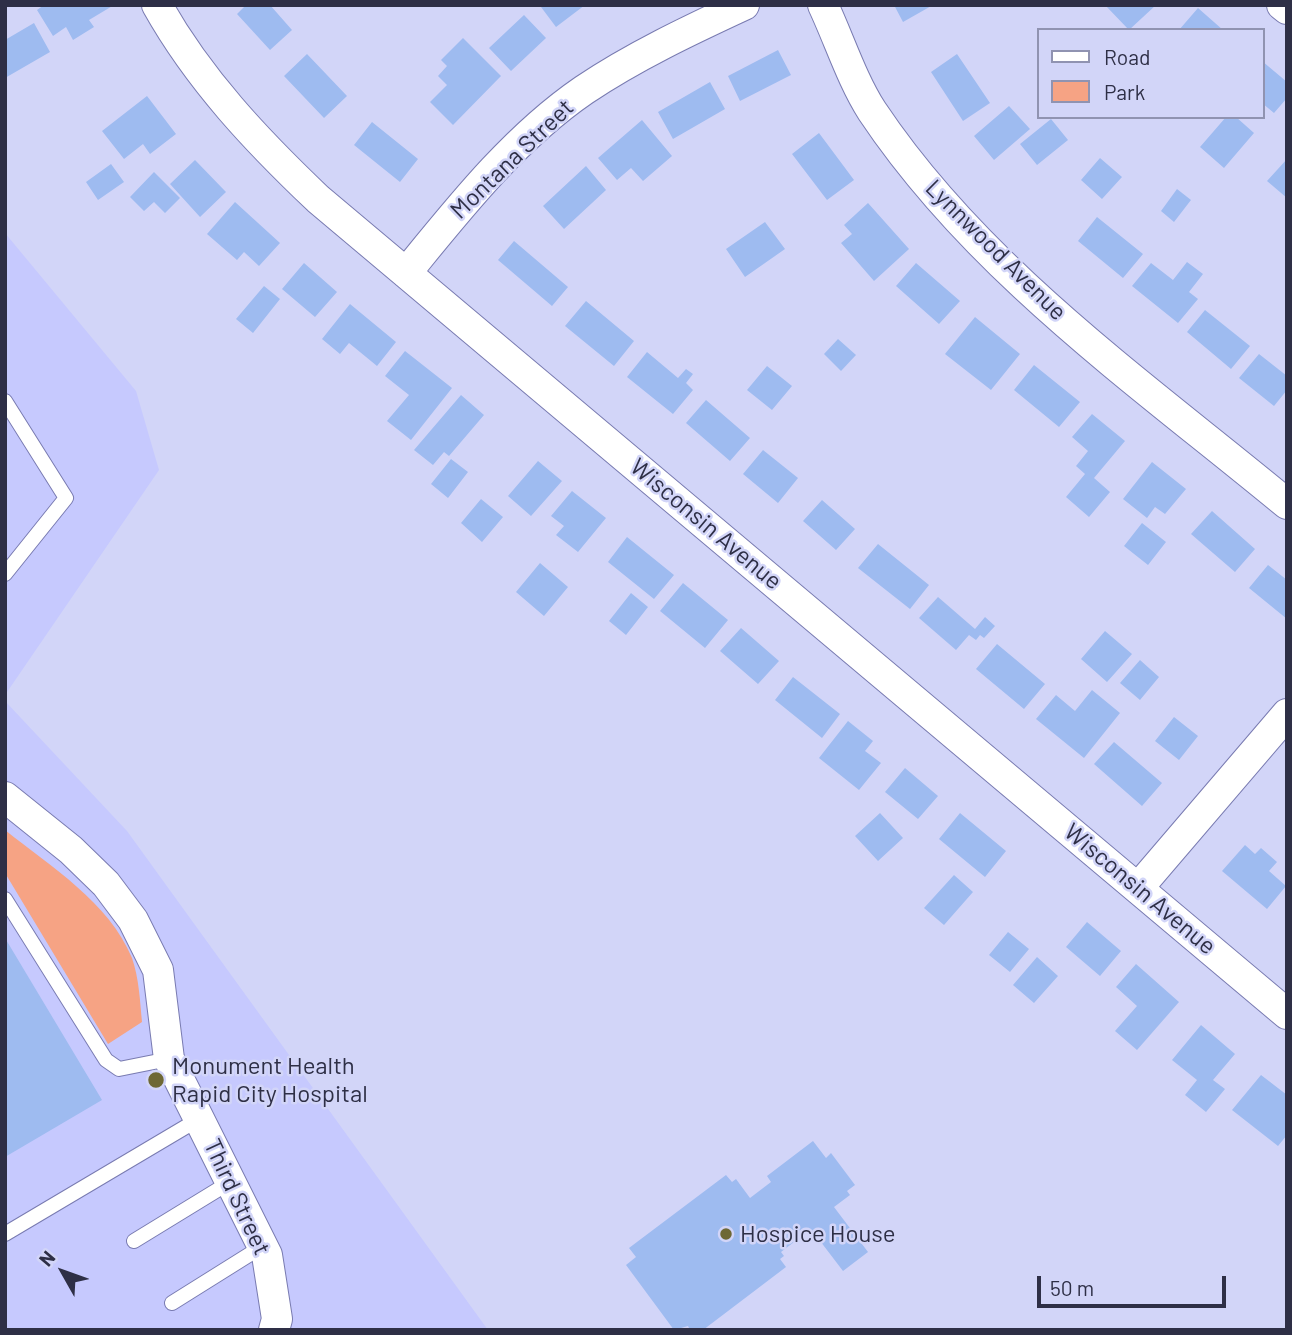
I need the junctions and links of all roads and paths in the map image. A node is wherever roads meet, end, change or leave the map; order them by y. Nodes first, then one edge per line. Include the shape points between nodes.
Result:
1 (157, 5) edge
2 (744, 5) edge
3 (823, 5) edge
4 (1282, 5) edge
5 (1287, 9) edge
6 (406, 273) junction
7 (5, 401) edge
8 (1287, 504) edge
9 (5, 574) edge
10 (1287, 714) edge
11 (5, 797) edge
12 (1139, 887) junction
13 (5, 899) edge
14 (1287, 1014) edge
15 (169, 1059) junction
16 (199, 1119) junction
17 (232, 1181) junction
18 (9, 1230) edge
19 (134, 1241) dead end
20 (264, 1246) junction
21 (172, 1303) dead end
22 (274, 1329) edge

1 - 6 street, Wisconsin Avenue via 222,101 263,146
2 - 6 street, Montana Street via 638,59 553,114 471,194
3 - 8 street, Lynnwood Avenue via 871,109 934,192 1029,291
4 - 5 street
6 - 12 street, Wisconsin Avenue
7 - 9 lane via 66,498
10 - 12 street
11 - 15 street, Third Street via 80,858 133,920 158,970
12 - 14 street, Wisconsin Avenue
13 - 15 lane via 106,1060 120,1069
15 - 16 street, Third Street
16 - 17 street, Third Street
16 - 18 lane
17 - 19 lane
17 - 20 street, Third Street
20 - 21 lane
20 - 22 street, Third Street

